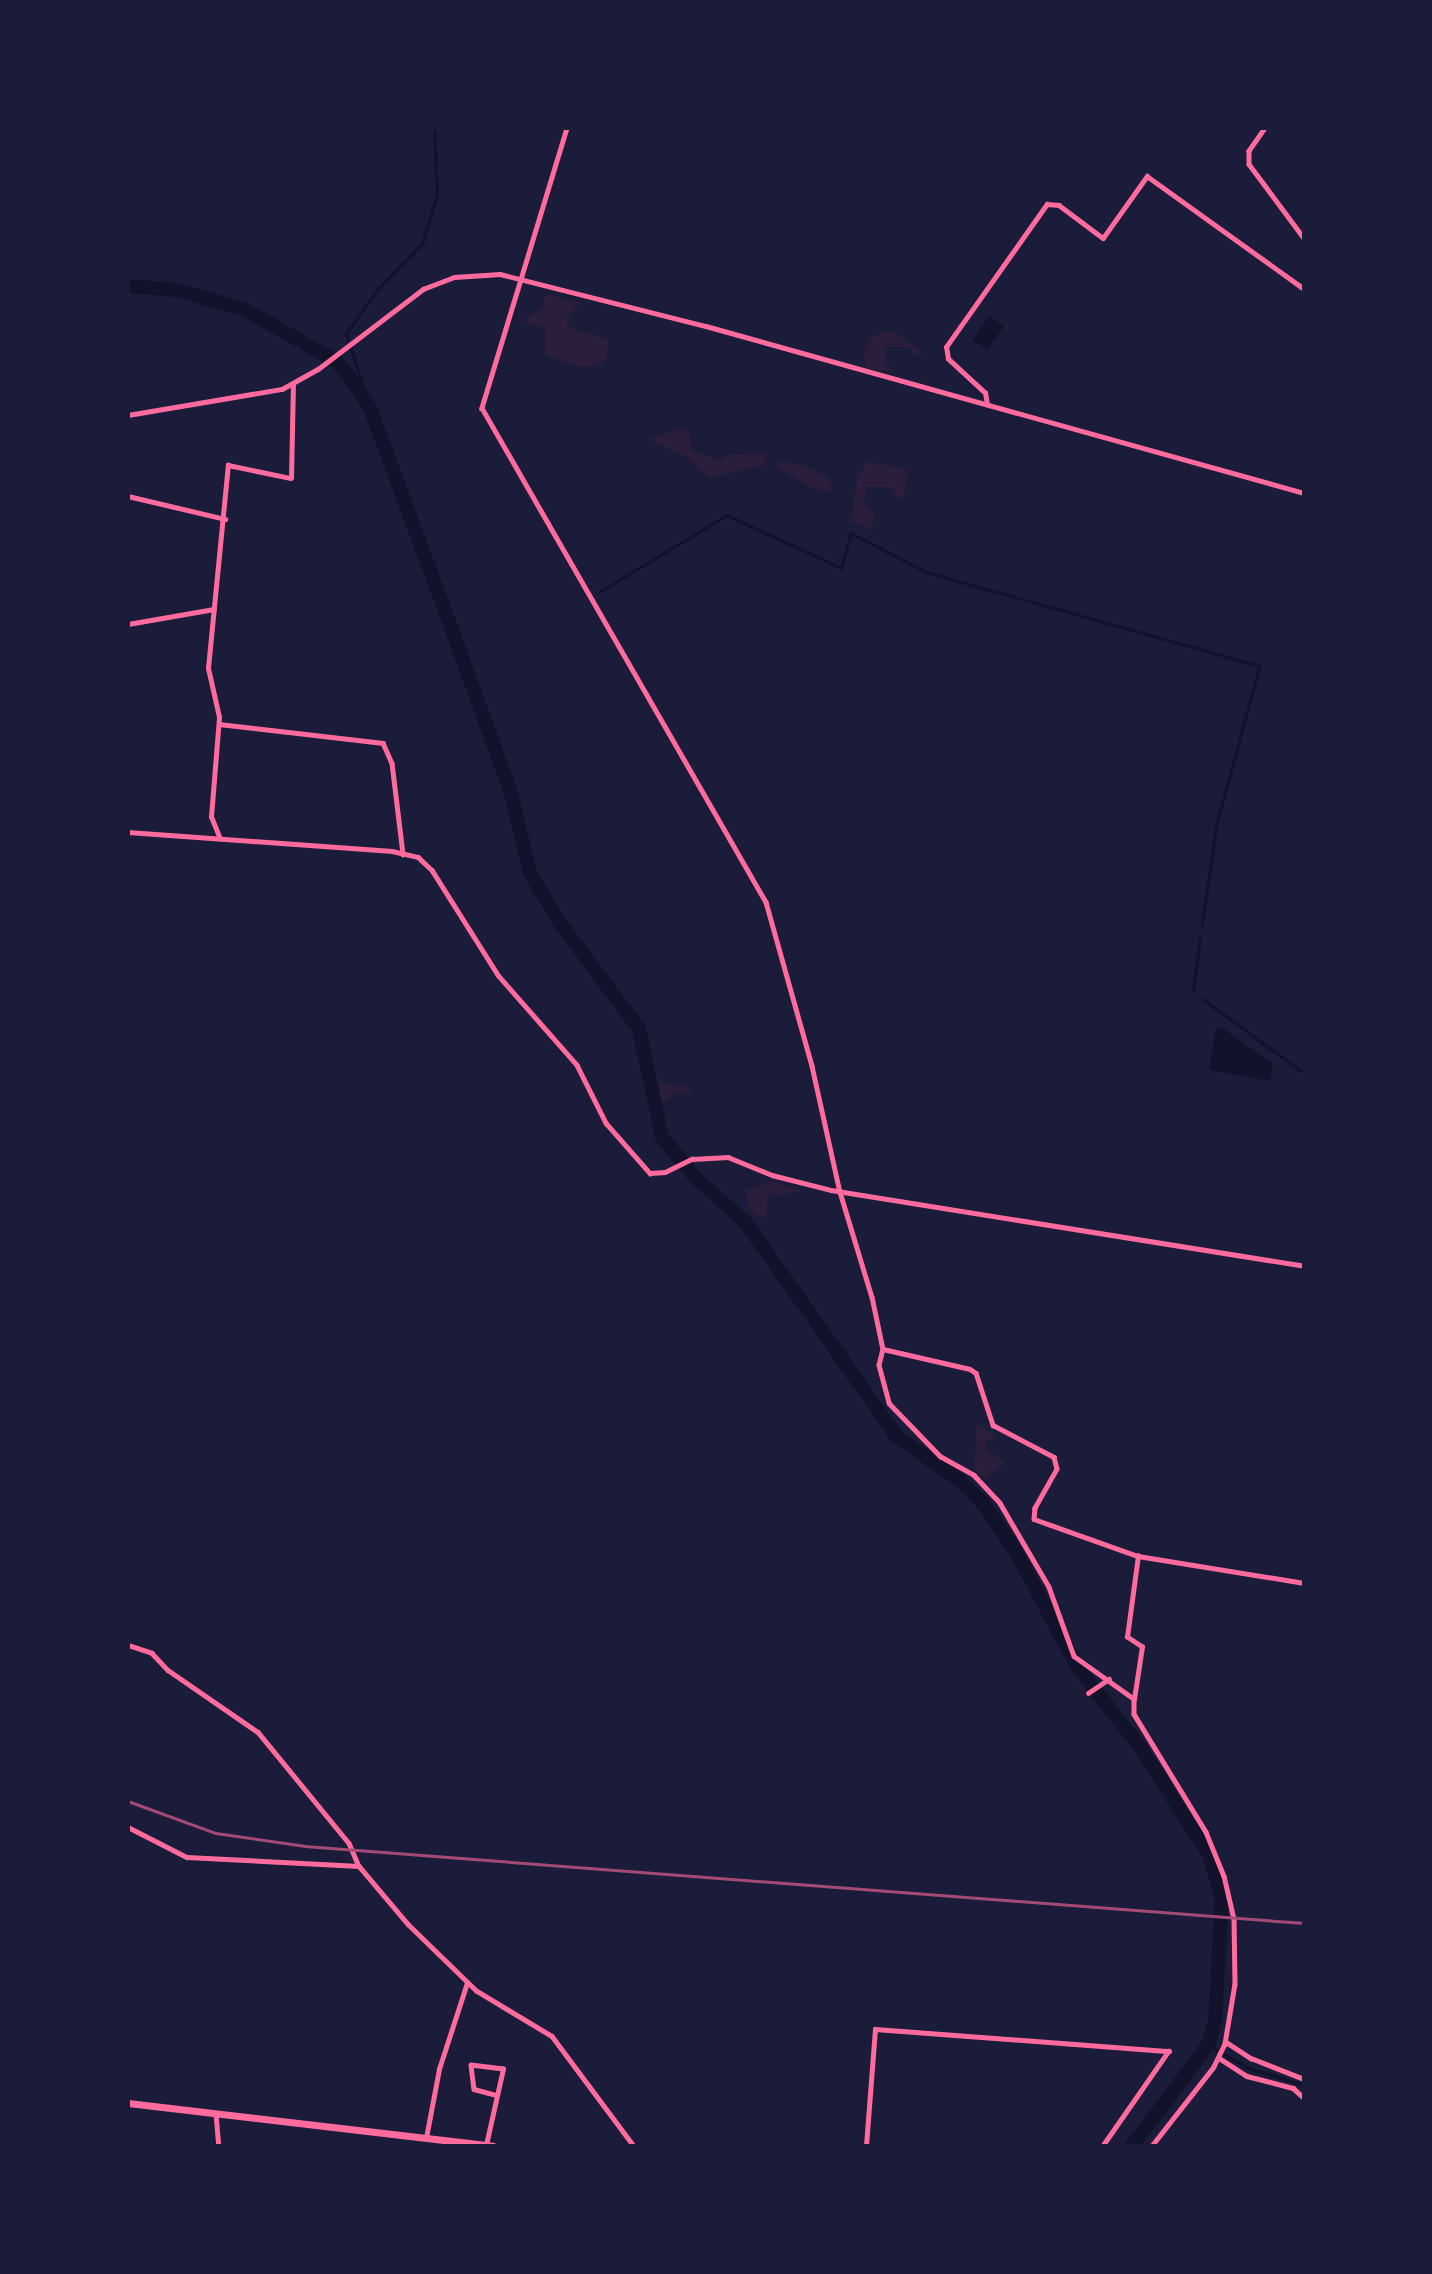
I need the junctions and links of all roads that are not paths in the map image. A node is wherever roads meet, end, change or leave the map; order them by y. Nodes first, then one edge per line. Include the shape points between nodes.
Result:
1 (567, 128) edge
2 (1265, 128) edge
3 (1304, 238) edge
4 (520, 278) junction
5 (1304, 289) edge
6 (293, 384) junction
7 (987, 405) junction
8 (128, 415) edge
9 (1304, 493) edge
10 (128, 496) edge
11 (225, 519) junction
12 (214, 609) junction
13 (128, 624) edge
14 (219, 724) junction
15 (128, 832) edge
16 (220, 839) junction
17 (403, 854) junction
18 (840, 1192) junction
19 (1304, 1266) edge
20 (883, 1349) junction
21 (1138, 1556) junction
22 (1304, 1583) edge
23 (128, 1645) edge
24 (1110, 1679) junction
25 (1088, 1693) dead end
26 (1134, 1699) junction
27 (128, 1827) edge
28 (359, 1866) junction
29 (467, 1983) junction
30 (1225, 2043) junction
31 (1220, 2056) junction
32 (1304, 2079) edge
33 (496, 2095) junction
34 (1304, 2098) edge
35 (128, 2103) edge
36 (216, 2113) junction
37 (426, 2138) junction
38 (219, 2146) edge
39 (489, 2146) edge
40 (634, 2146) edge
41 (866, 2146) edge
42 (1103, 2146) edge
43 (1152, 2146) edge

1 - 4 street
2 - 3 street via 1249,151 1249,164
4 - 6 street via 479,274 438,282 408,296 342,351
4 - 7 street
4 - 18 street via 482,408 766,902 812,1066
5 - 7 street via 1147,176 1103,238 1059,205 1047,204 946,347 948,359 979,385
6 - 8 street
6 - 11 street via 291,478 228,465
7 - 9 street
10 - 11 street
11 - 12 street
12 - 13 street
12 - 14 street via 208,668
14 - 16 street via 211,817
14 - 17 street via 383,743 392,763
15 - 16 street
16 - 17 street
17 - 18 street via 418,857 432,870 498,975 578,1065 606,1124 650,1173 665,1172 692,1159 728,1157 804,1185
18 - 19 street
18 - 20 street
20 - 21 street via 976,1373 993,1425 1057,1463 1034,1519
20 - 24 street via 879,1366 894,1410 940,1456 974,1475 1000,1503 1049,1587 1074,1656
21 - 22 street
21 - 26 street via 1126,1637 1142,1647
23 - 28 street via 152,1653 258,1732 349,1843
24 - 25 street
24 - 26 street
26 - 30 street via 1134,1714 1206,1832 1224,1876 1234,1919 1235,1984
27 - 28 street via 187,1857
28 - 29 street
29 - 37 street via 439,2069
29 - 40 street via 552,2036
30 - 31 street
30 - 32 street
31 - 34 street via 1247,2076 1293,2088
31 - 43 street
33 - 33 street via 503,2069 471,2065 474,2089
33 - 39 street
35 - 36 highway
36 - 37 highway
36 - 38 street
37 - 39 highway
41 - 42 street via 875,2029 1169,2051

